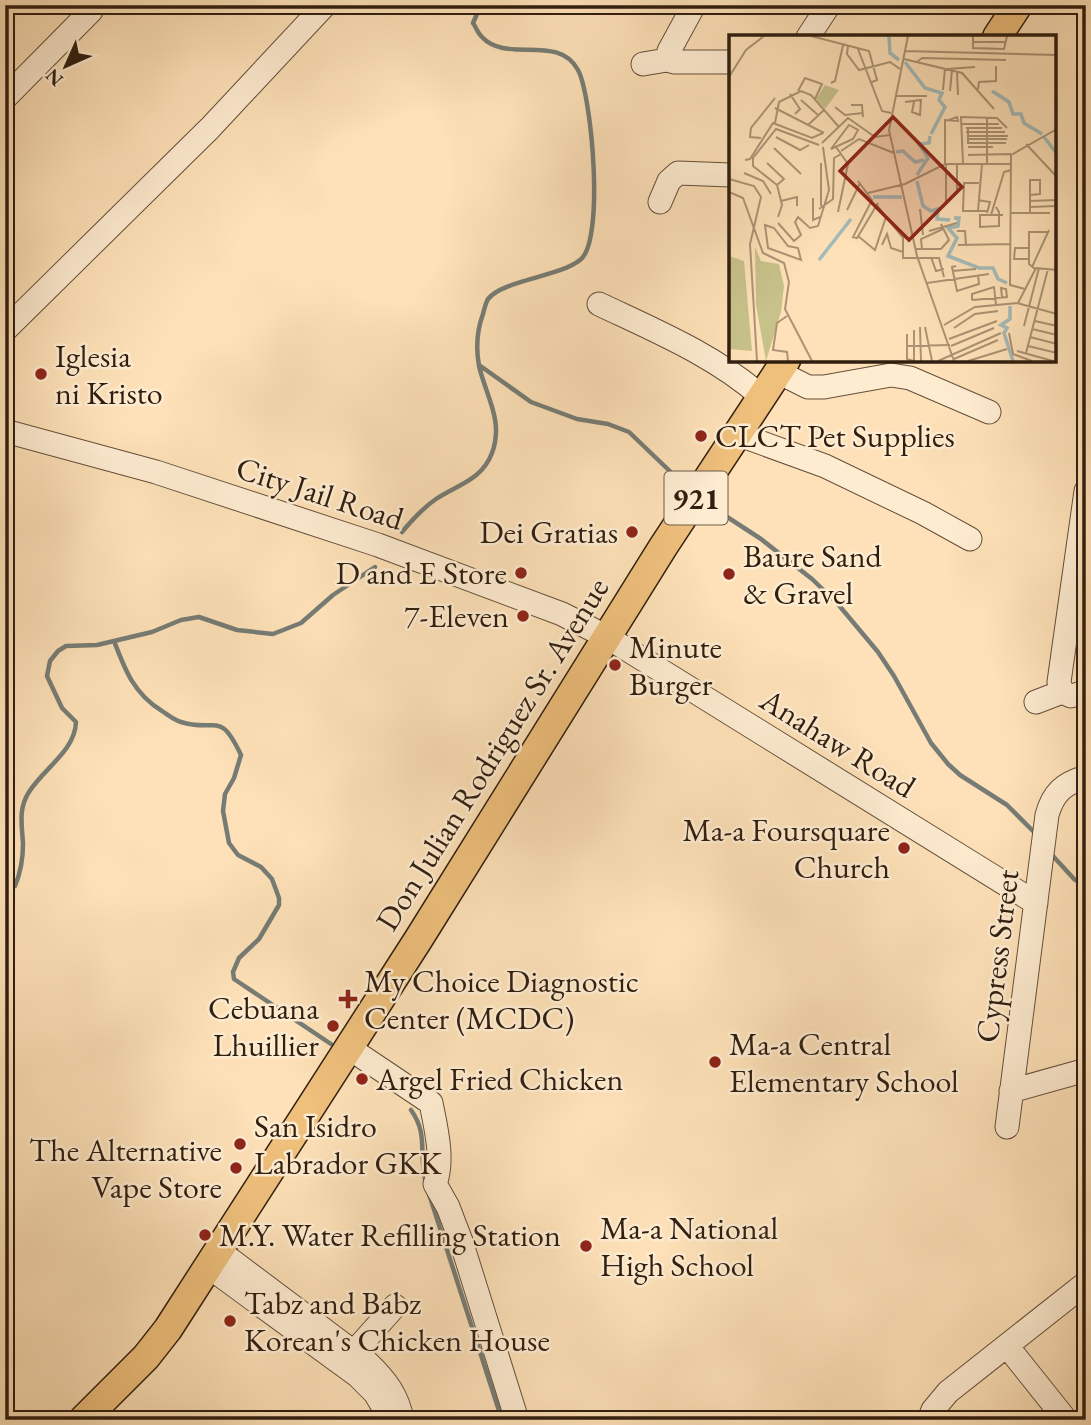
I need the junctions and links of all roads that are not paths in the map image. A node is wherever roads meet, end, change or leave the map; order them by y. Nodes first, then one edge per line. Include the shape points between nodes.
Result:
1 (694, 5) edge
2 (830, 5) edge
3 (1018, 5) edge
4 (324, 6) edge
5 (92, 11) dead end
6 (809, 35) edge
7 (999, 35) edge
8 (667, 60) junction
9 (729, 62) edge
10 (643, 64) dead end
11 (5, 98) edge
12 (729, 174) edge
13 (660, 202) dead end
14 (599, 304) dead end
15 (5, 330) edge
16 (782, 366) edge
17 (762, 397) junction
18 (989, 412) dead end
19 (5, 431) edge
20 (737, 434) junction
21 (1086, 491) edge
22 (970, 539) dead end
23 (607, 636) junction
24 (1062, 692) junction
25 (1086, 692) edge
26 (1036, 702) dead end
27 (1086, 777) edge
28 (1036, 903) junction
29 (349, 1048) junction
30 (1086, 1070) edge
31 (1011, 1091) junction
32 (1007, 1127) dead end
33 (214, 1259) junction
34 (1086, 1283) edge
35 (395, 1306) dead end
36 (1007, 1346) junction
37 (349, 1358) junction
38 (83, 1420) edge
39 (387, 1420) edge
40 (402, 1420) edge
41 (517, 1420) edge
42 (929, 1420) edge
43 (1066, 1420) edge

1 - 8 street
2 - 6 street
3 - 7 main road
4 - 15 street via 201,137
5 - 11 street
8 - 9 street
8 - 10 street
12 - 13 street via 678,173
14 - 17 street via 711,359
16 - 17 main road, Don Julian Rodriguez Sr. Avenue / 921
16 - 18 street via 795,383 808,387 891,375 910,378
17 - 20 main road, Don Julian Rodriguez Sr. Avenue / 921
19 - 23 street, City Jail Road via 156,472 378,545 562,614
20 - 22 street via 825,466
20 - 23 main road, Don Julian Rodriguez Sr. Avenue / 921
21 - 24 street via 1059,682
23 - 28 street, Anahaw Road
23 - 29 main road, Don Julian Rodriguez Sr. Avenue / 921
24 - 25 street via 1071,696
24 - 26 street
27 - 28 street, Cypress Street via 1055,794 1047,814
28 - 31 street, Cypress Street
29 - 33 main road, Don Julian Rodriguez Sr. Avenue / 921
29 - 41 street via 430,1103 439,1173 435,1184 461,1241
30 - 31 street
31 - 32 street, Cypress Street
33 - 37 street
33 - 38 main road, Don Julian Rodriguez Sr. Avenue / 921 via 169,1329
34 - 36 street
35 - 37 street
36 - 42 street via 939,1401
36 - 43 street
37 - 39 street via 375,1393
37 - 40 street via 387,1383

